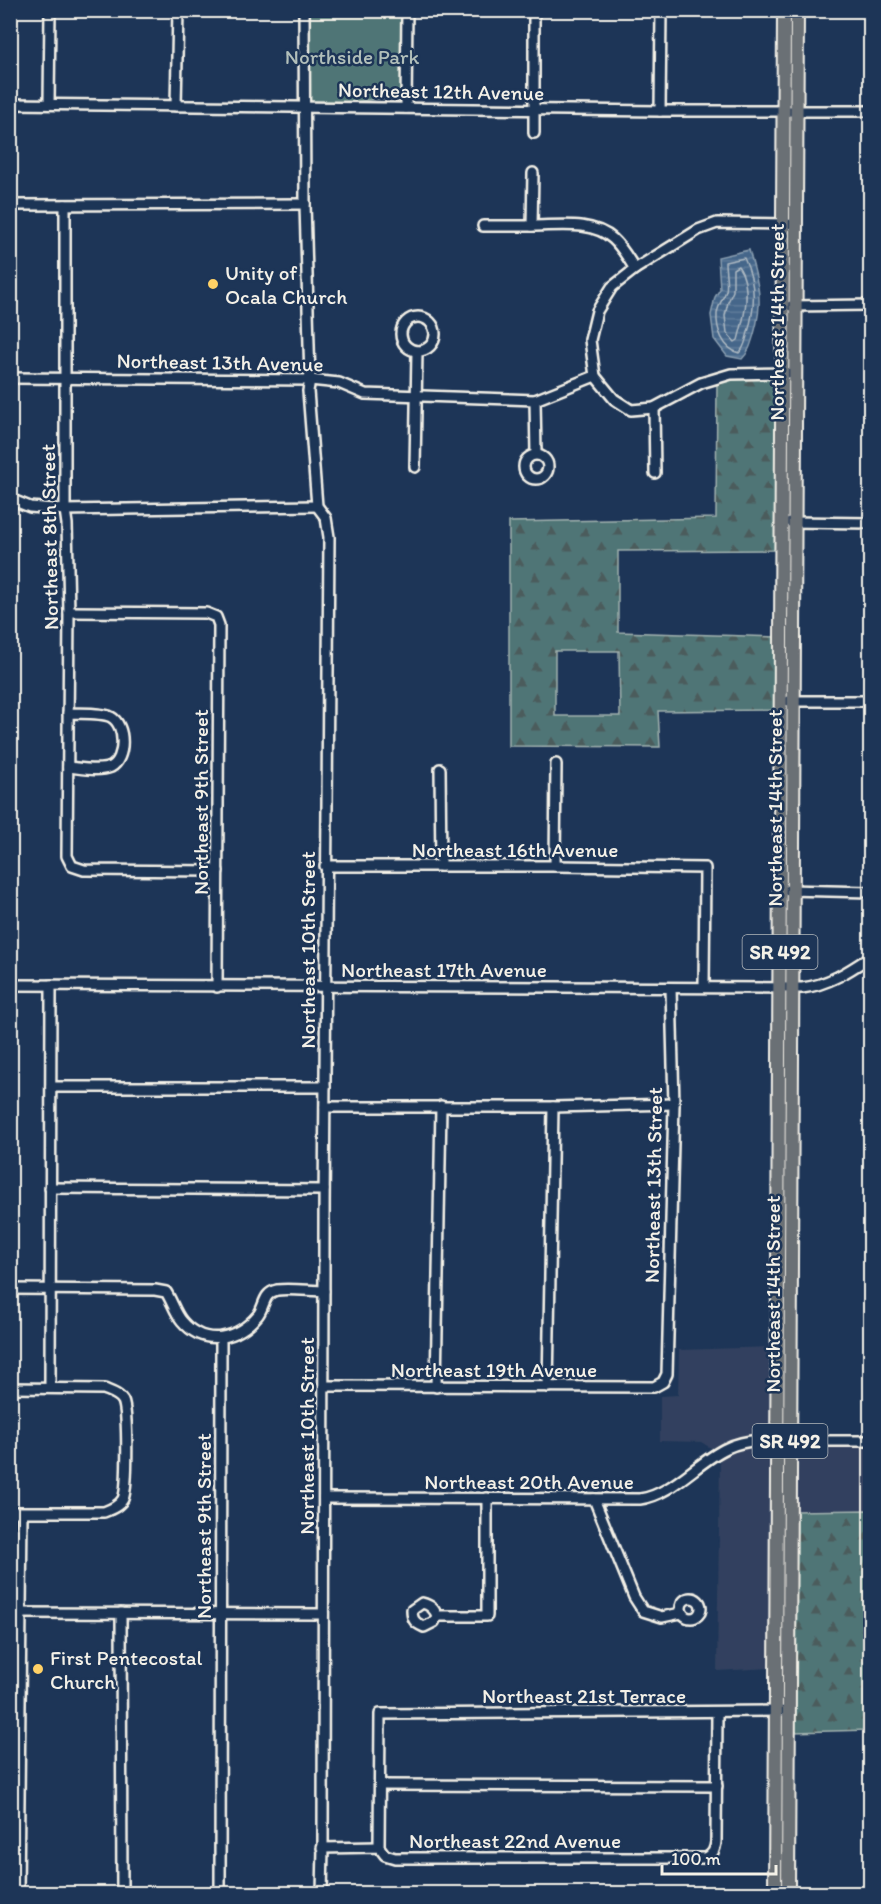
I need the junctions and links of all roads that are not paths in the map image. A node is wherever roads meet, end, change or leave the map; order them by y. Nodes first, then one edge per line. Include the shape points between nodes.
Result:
1 (50, 10) edge
2 (178, 10) edge
3 (304, 10) edge
4 (407, 10) edge
5 (534, 10) edge
6 (661, 10) edge
7 (784, 10) edge
8 (797, 10) edge
9 (10, 104) edge
10 (49, 104) junction
11 (176, 106) junction
12 (303, 107) junction
13 (406, 108) junction
14 (534, 109) junction
15 (660, 111) junction
16 (870, 111) edge
17 (790, 112) junction
18 (534, 133) dead end
19 (533, 173) dead end
20 (304, 204) junction
21 (10, 205) edge
22 (64, 205) junction
23 (783, 224) junction
24 (796, 224) junction
25 (483, 226) dead end
26 (532, 226) junction
27 (635, 269) junction
28 (870, 305) edge
29 (782, 306) junction
30 (796, 306) junction
31 (417, 351) dead end
32 (789, 373) junction
33 (595, 376) junction
34 (64, 377) junction
35 (10, 378) edge
36 (310, 380) junction
37 (415, 396) junction
38 (535, 400) junction
39 (654, 408) junction
40 (536, 454) dead end
41 (415, 467) dead end
42 (655, 473) dead end
43 (10, 499) edge
44 (316, 506) junction
45 (65, 510) junction
46 (781, 522) junction
47 (795, 522) junction
48 (870, 523) edge
49 (69, 612) junction
50 (781, 700) junction
51 (794, 701) junction
52 (870, 701) edge
53 (68, 713) junction
54 (556, 765) dead end
55 (68, 767) junction
56 (440, 769) dead end
57 (325, 866) junction
58 (441, 866) junction
59 (555, 866) junction
60 (218, 871) junction
61 (780, 890) junction
62 (793, 890) junction
63 (870, 891) edge
64 (870, 957) edge
65 (10, 985) edge
66 (51, 985) junction
67 (218, 987) junction
68 (325, 987) junction
69 (704, 987) junction
70 (671, 988) junction
71 (786, 988) junction
72 (51, 1087) junction
73 (325, 1087) junction
74 (674, 1104) junction
75 (441, 1106) junction
76 (325, 1107) junction
77 (553, 1107) junction
78 (50, 1188) junction
79 (324, 1190) junction
80 (10, 1289) edge
81 (50, 1289) junction
82 (324, 1291) junction
83 (221, 1339) junction
84 (663, 1382) joint
85 (325, 1386) junction
86 (436, 1387) junction
87 (548, 1387) junction
88 (50, 1388) junction
89 (10, 1389) edge
90 (777, 1440) junction
91 (790, 1440) junction
92 (870, 1441) edge
93 (324, 1498) junction
94 (487, 1498) junction
95 (594, 1499) junction
96 (10, 1512) edge
97 (22, 1513) junction
98 (15, 1613) edge
99 (121, 1613) junction
100 (681, 1613) dead end
101 (221, 1614) junction
102 (323, 1614) junction
103 (437, 1616) dead end
104 (783, 1711) junction
105 (717, 1713) junction
106 (380, 1785) junction
107 (717, 1786) junction
108 (379, 1847) junction
109 (322, 1848) junction
110 (18, 1893) edge
111 (122, 1893) edge
112 (220, 1893) edge
113 (322, 1893) edge
114 (775, 1893) edge
115 (788, 1893) edge

1 - 10 street
2 - 11 street
3 - 12 street, Northeast 10th Street
4 - 13 street
5 - 14 street
6 - 15 street
7 - 17 main road, Northeast 14th Street / SR 492
8 - 17 main road, Northeast 14th Street / SR 492
9 - 10 street, Northeast 12th Avenue
10 - 11 street, Northeast 12th Avenue
11 - 12 street, Northeast 12th Avenue
12 - 13 street, Northeast 12th Avenue
12 - 20 street, Northeast 10th Street
13 - 14 street, Northeast 12th Avenue
14 - 15 street, Northeast 12th Avenue
14 - 18 street
15 - 17 street, Northeast 12th Avenue
16 - 17 street, Northeast 12th Avenue
17 - 23 main road, Northeast 14th Street / SR 492
17 - 24 main road, Northeast 14th Street / SR 492
19 - 26 street
20 - 22 street
20 - 36 street, Northeast 10th Street
21 - 22 street
22 - 34 street, Northeast 8th Street
23 - 24 street
23 - 27 street via 717,223 698,230
23 - 29 main road, Northeast 14th Street / SR 492
24 - 30 main road, Northeast 14th Street / SR 492
25 - 26 street
26 - 27 street via 597,229 614,239
27 - 33 street via 612,287 597,311 590,340
28 - 30 street
29 - 30 street
29 - 32 main road, Northeast 14th Street / SR 492
30 - 32 main road, Northeast 14th Street / SR 492
31 - 37 street
32 - 39 street via 731,374 701,383
32 - 46 main road, Northeast 14th Street / SR 492
32 - 47 main road, Northeast 14th Street / SR 492
33 - 38 street, Northeast 13th Avenue
33 - 39 street via 614,399 631,410
34 - 35 street, Northeast 13th Avenue
34 - 36 street, Northeast 13th Avenue
34 - 45 street, Northeast 8th Street
36 - 37 street, Northeast 13th Avenue via 339,383 365,394
36 - 44 street, Northeast 10th Street
37 - 38 street, Northeast 13th Avenue
37 - 41 street
38 - 40 street
39 - 42 street
43 - 45 street via 30,507
44 - 45 street
44 - 57 street, Northeast 10th Street via 326,518 328,537
45 - 49 street, Northeast 8th Street
46 - 47 street
46 - 50 main road, Northeast 14th Street / SR 492
47 - 48 street
47 - 51 main road, Northeast 14th Street / SR 492
49 - 53 street, Northeast 8th Street
49 - 60 street, Northeast 9th Street via 206,613 216,617
50 - 51 street
50 - 61 main road, Northeast 14th Street / SR 492
51 - 52 street
51 - 62 main road, Northeast 14th Street / SR 492
53 - 55 street, Northeast 8th Street
53 - 55 street via 107,715 122,733 121,752 110,767
54 - 59 street
55 - 60 street, Northeast 8th Street via 67,856 72,866 84,870
56 - 58 street
57 - 58 street, Northeast 16th Avenue
57 - 68 street, Northeast 10th Street
58 - 59 street, Northeast 16th Avenue
59 - 69 street, Northeast 16th Avenue via 705,868
60 - 67 street, Northeast 9th Street
61 - 62 street
61 - 71 main road, Northeast 14th Street / SR 492
62 - 63 street
62 - 71 main road, Northeast 14th Street / SR 492
64 - 71 street, Northeast 17th Avenue via 823,984
65 - 66 street, Northeast 17th Avenue
66 - 67 street, Northeast 17th Avenue
66 - 72 street
67 - 68 street, Northeast 17th Avenue
68 - 70 street, Northeast 17th Avenue
68 - 73 street, Northeast 10th Street
69 - 70 street, Northeast 17th Avenue
69 - 71 street, Northeast 17th Avenue
70 - 74 street, Northeast 13th Street
71 - 90 main road, Northeast 14th Street / SR 492
71 - 91 main road, Northeast 14th Street / SR 492
72 - 73 street
72 - 78 street
73 - 76 street, Northeast 10th Street
74 - 77 street
74 - 84 street, Northeast 13th Street via 667,1374
75 - 76 street
75 - 77 street
75 - 86 street
76 - 79 street, Northeast 10th Street
77 - 87 street
78 - 79 street
78 - 81 street
79 - 82 street, Northeast 10th Street
80 - 81 street
81 - 83 street via 166,1292 181,1321 197,1334
81 - 88 street
82 - 83 street via 276,1290 265,1298 260,1313 242,1331
82 - 85 street, Northeast 10th Street
83 - 101 street, Northeast 9th Street
84 - 87 street, Northeast 19th Avenue via 654,1387
85 - 86 street, Northeast 19th Avenue
85 - 93 street, Northeast 10th Street
86 - 87 street, Northeast 19th Avenue
88 - 89 street
88 - 97 street via 104,1389 123,1402 126,1486 123,1499 104,1512
90 - 91 street, Northeast 20th Avenue
90 - 95 street, Northeast 20th Avenue via 728,1448 646,1498
90 - 104 main road, Northeast 14th Street / SR 492
91 - 92 street
91 - 104 main road, Northeast 14th Street / SR 492
93 - 94 street, Northeast 20th Avenue
93 - 102 street, Northeast 10th Street
94 - 95 street, Northeast 20th Avenue
94 - 103 street via 487,1616
95 - 100 street via 643,1611 662,1617
96 - 97 street
97 - 98 street
98 - 99 street
98 - 110 street
99 - 101 street
99 - 111 street
101 - 102 street
101 - 112 street, Northeast 9th Street
102 - 109 street, Northeast 10th Street
104 - 105 street, Northeast 21st Terrace
104 - 114 main road, Northeast 14th Street / SR 492
104 - 115 main road, Northeast 14th Street / SR 492
105 - 106 street, Northeast 21st Terrace via 380,1714
105 - 107 street
106 - 107 street
106 - 108 street
107 - 108 street, Northeast 22nd Avenue via 717,1842 711,1855 699,1859 395,1858 385,1855
108 - 109 street, Northeast 22nd Avenue
109 - 113 street, Northeast 10th Street

